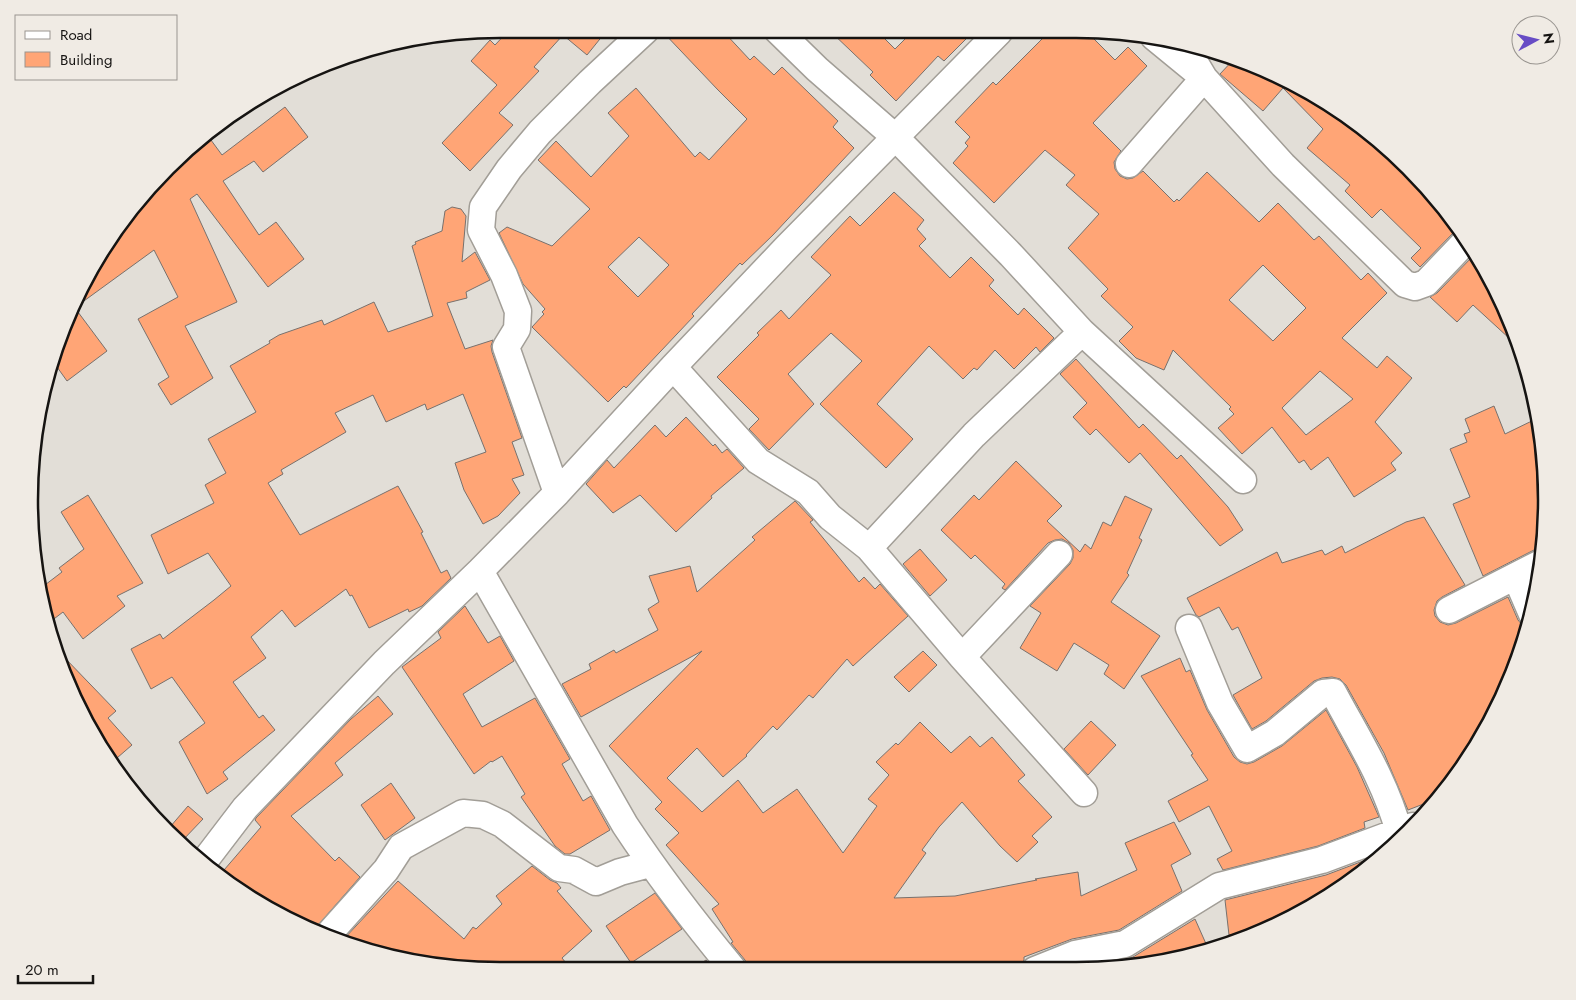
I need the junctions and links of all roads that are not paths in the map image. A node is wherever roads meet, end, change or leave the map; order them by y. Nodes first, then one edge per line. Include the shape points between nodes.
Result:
1 (637, 38) edge
2 (785, 38) edge
3 (993, 38) edge
4 (1165, 46) edge
5 (1188, 51) edge
6 (1204, 78) junction
7 (895, 137) junction
8 (1130, 164) dead end
9 (1462, 245) edge
10 (1082, 332) junction
11 (673, 367) junction
12 (1243, 480) dead end
13 (558, 493) junction
14 (869, 548) junction
15 (1059, 554) dead end
16 (1534, 567) edge
17 (480, 571) junction
18 (1516, 577) junction
19 (1527, 603) edge
20 (1449, 610) dead end
21 (1189, 628) dead end
22 (962, 657) junction
23 (1084, 793) dead end
24 (1404, 826) edge
25 (1398, 832) edge
26 (207, 858) edge
27 (650, 864) junction
28 (332, 930) edge
29 (728, 962) edge
30 (1055, 962) edge

1 - 13 street via 540,132 483,207 481,230 518,310 517,329 506,347
2 - 7 street
3 - 7 street
4 - 6 street
5 - 6 street
6 - 8 street
6 - 9 street via 1284,165 1405,284 1414,287 1426,283
7 - 10 street
7 - 11 street
10 - 12 street
10 - 14 street via 974,435
11 - 13 street
11 - 14 street via 758,461 808,492 830,516
13 - 17 street
14 - 22 street
15 - 22 street
16 - 18 street
17 - 26 street via 384,663 245,808
17 - 27 street
18 - 19 street
18 - 20 street
21 - 24 street via 1220,703 1247,749 1275,732 1323,693 1333,692
22 - 23 street
25 - 30 street via 1322,860 1219,886 1126,944 1075,954
27 - 28 street via 596,882 574,870 559,868 502,824 483,815 463,813 401,847 386,870
27 - 29 street

